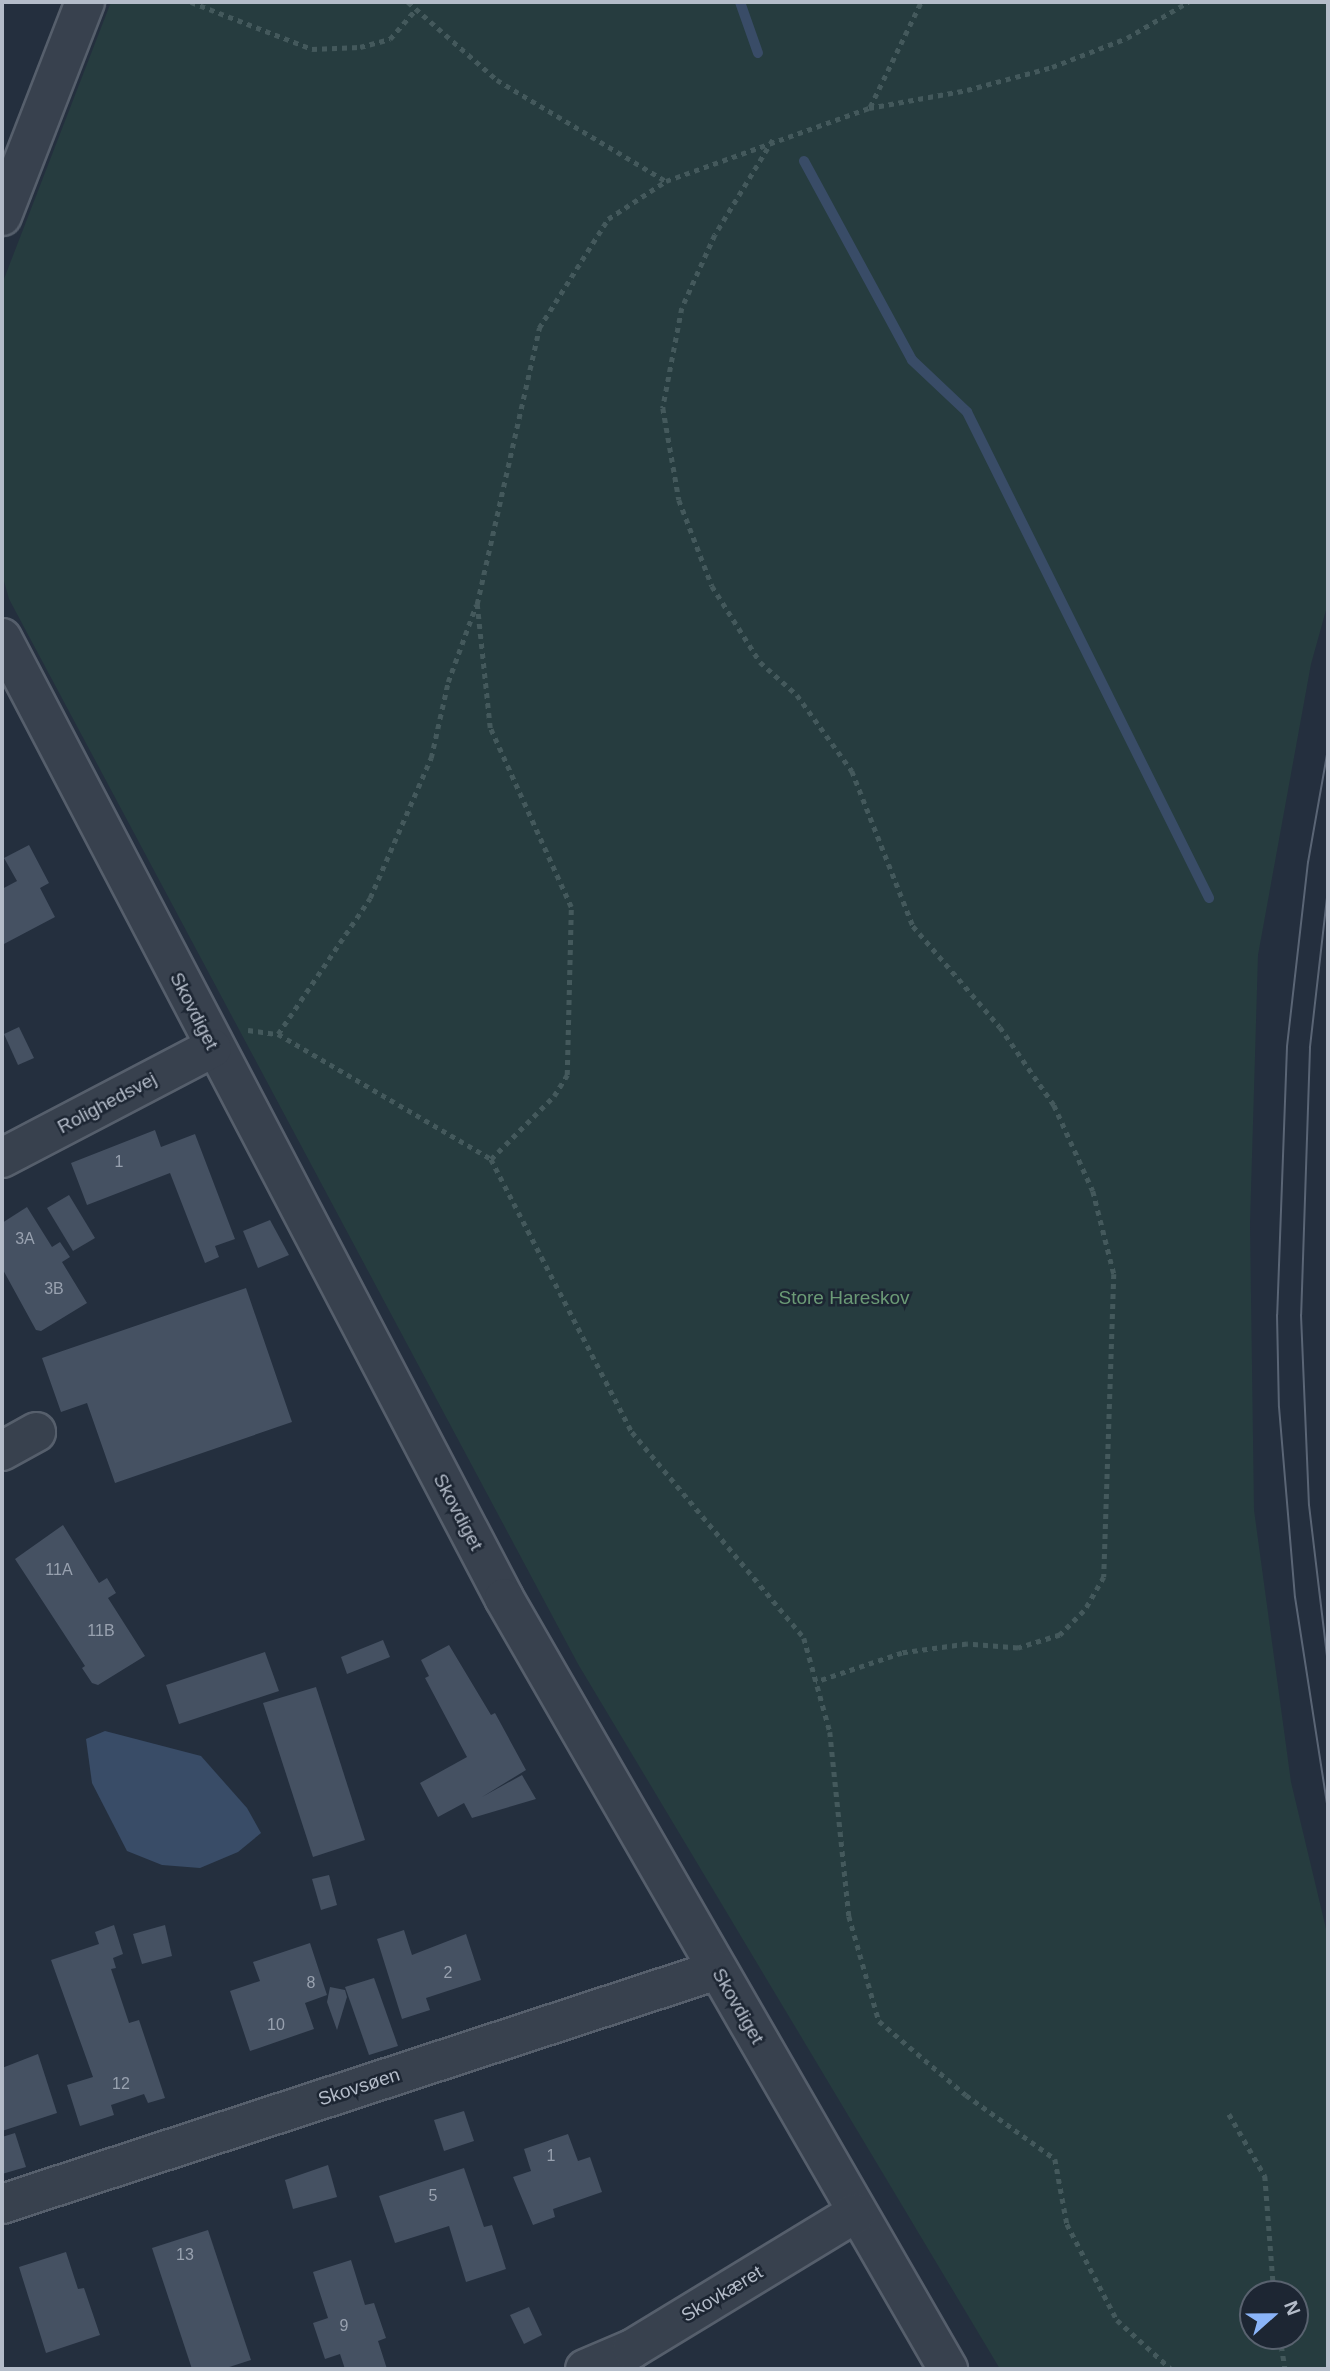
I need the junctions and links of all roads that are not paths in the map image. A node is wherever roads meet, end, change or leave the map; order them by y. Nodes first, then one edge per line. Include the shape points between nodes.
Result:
1 (85, 2) edge
2 (2, 216) edge
3 (2, 638) edge
4 (212, 1048) junction
5 (2, 1158) edge
6 (36, 1432) dead end
7 (2, 1451) edge
8 (717, 1970) junction
9 (2, 2204) edge
10 (856, 2213) junction
11 (585, 2369) edge
12 (948, 2369) edge

1 - 2 street
3 - 4 street, Skovdiget
4 - 5 street, Rolighedsvej
4 - 8 street, Skovdiget via 504,1598
6 - 7 street
8 - 9 street, Skovsøen
8 - 10 street, Skovdiget
10 - 11 street, Skovkæret via 632,2349
10 - 12 street, Skovdiget

